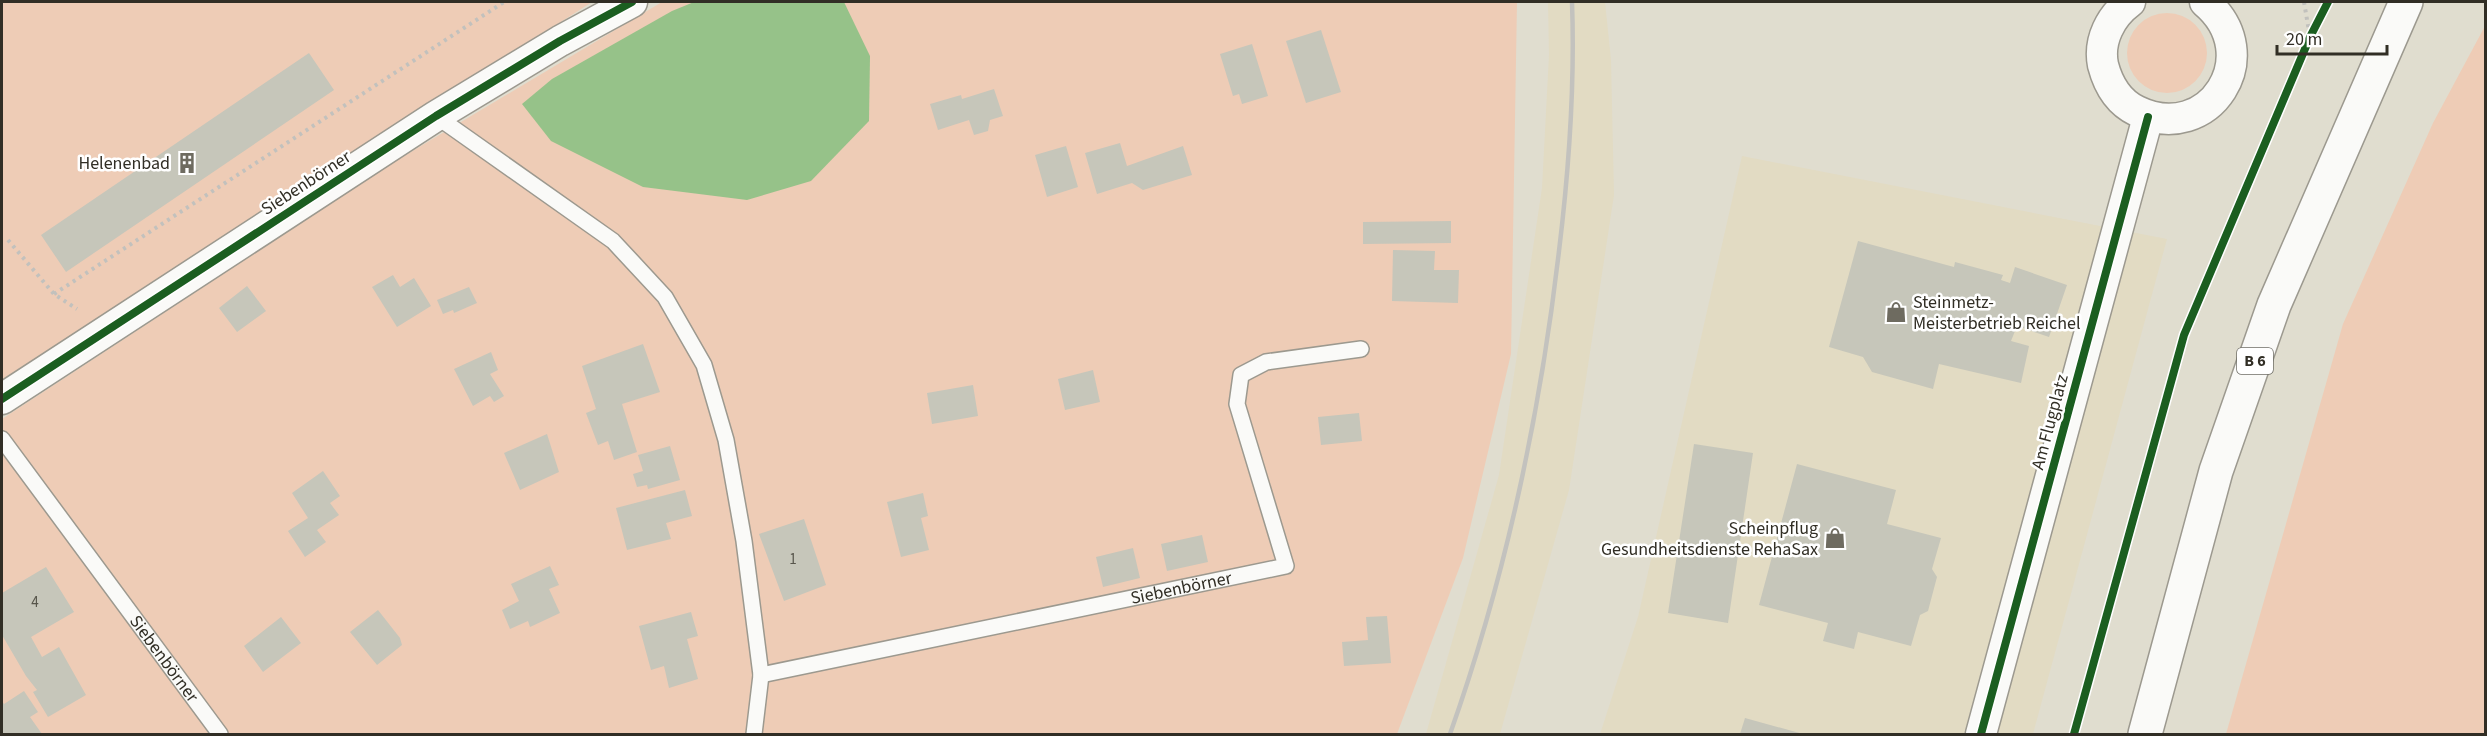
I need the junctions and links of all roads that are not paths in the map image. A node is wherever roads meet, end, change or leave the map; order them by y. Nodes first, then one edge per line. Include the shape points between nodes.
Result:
1 (632, 2) edge
2 (2130, 2) edge
3 (2205, 2) edge
4 (2406, 2) edge
5 (436, 116) junction
6 (2148, 117) junction
7 (1361, 349) dead end
8 (2, 399) edge
9 (2, 439) edge
10 (761, 675) junction
11 (220, 735) edge
12 (754, 735) edge
13 (1981, 735) edge
14 (2145, 735) edge

1 - 5 street, Siebenbörner via 560,40
2 - 6 street via 2109,25 2102,62 2117,96
3 - 6 street via 2228,30 2233,50 2231,71 2222,90 2208,105 2189,116
4 - 14 main road, B 6 via 2270,316 2216,471
5 - 8 street, Siebenbörner
5 - 10 lane via 613,241 671,306 704,364 726,440
6 - 13 street, Am Flugplatz
7 - 10 lane, Siebenbörner via 1266,362 1241,375 1237,404 1286,566
9 - 11 lane, Siebenbörner
10 - 12 lane

